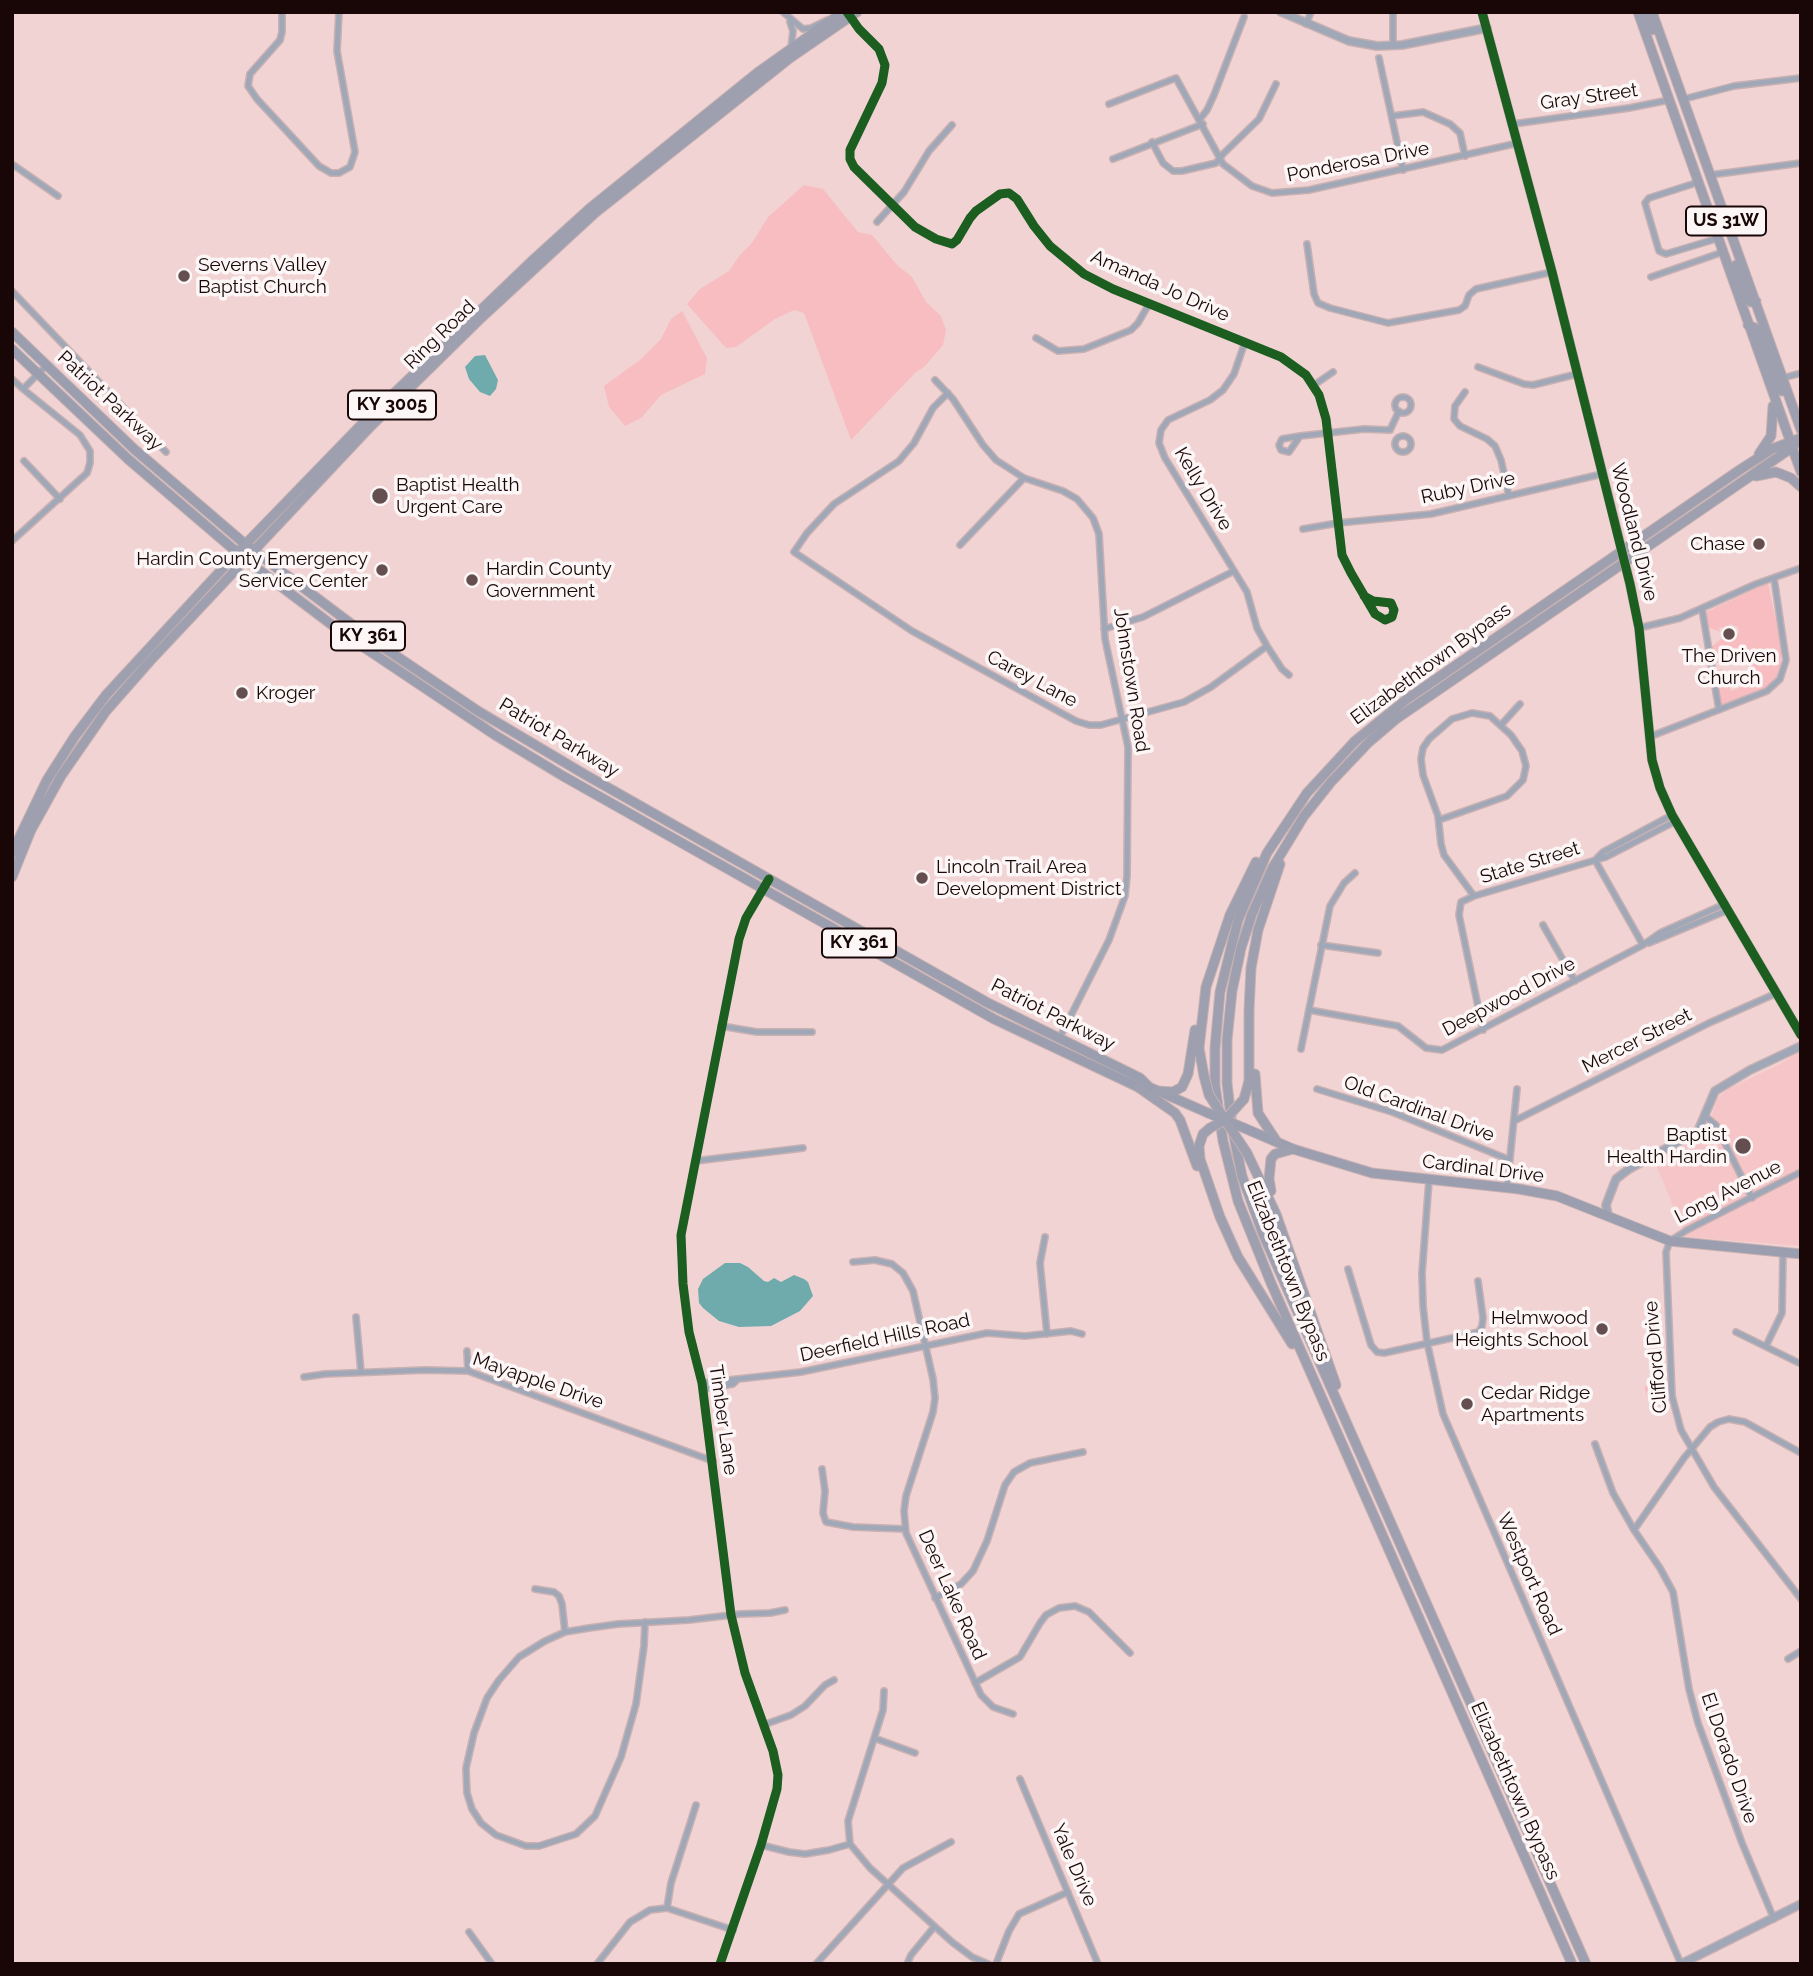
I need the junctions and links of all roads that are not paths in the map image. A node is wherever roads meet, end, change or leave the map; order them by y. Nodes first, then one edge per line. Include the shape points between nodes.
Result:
1 (282, 12) edge
2 (339, 12) edge
3 (1281, 12) edge
4 (1311, 12) edge
5 (1393, 12) edge
6 (1482, 12) edge
7 (1638, 12) edge
8 (1646, 12) edge
9 (1652, 12) edge
10 (850, 13) edge
11 (785, 14) edge
12 (1244, 17) dead end
13 (831, 20) junction
14 (1306, 24) junction
15 (1487, 28) junction
16 (1393, 46) junction
17 (791, 48) junction
18 (1379, 58) dead end
19 (1801, 78) edge
20 (1276, 84) dead end
21 (1684, 99) junction
22 (1669, 100) junction
23 (1109, 104) dead end
24 (1392, 116) junction
25 (1201, 121) junction
26 (1513, 124) junction
27 (952, 125) dead end
28 (1152, 142) junction
29 (1518, 143) junction
30 (1465, 156) junction
31 (1113, 159) dead end
32 (1220, 159) junction
33 (1801, 163) edge
34 (12, 164) edge
35 (1403, 170) junction
36 (1710, 175) junction
37 (1699, 182) junction
38 (58, 197) dead end
39 (893, 204) junction
40 (1712, 218) junction
41 (877, 222) dead end
42 (1719, 238) junction
43 (1307, 244) dead end
44 (1734, 245) junction
45 (1723, 252) junction
46 (1552, 272) junction
47 (1651, 277) dead end
48 (12, 291) edge
49 (1756, 301) junction
50 (1149, 304) junction
51 (1748, 325) junction
52 (12, 332) edge
53 (1036, 338) dead end
54 (1245, 342) junction
55 (12, 349) edge
56 (46, 366) junction
57 (1478, 367) dead end
58 (1333, 372) dead end
59 (1801, 373) edge
60 (37, 374) junction
61 (1577, 374) junction
62 (1783, 378) junction
63 (12, 379) edge
64 (935, 380) dead end
65 (1314, 385) junction
66 (23, 389) junction
67 (1465, 392) dead end
68 (948, 393) junction
69 (1773, 397) junction
70 (1791, 400) junction
71 (1399, 411) dead end
72 (1390, 430) junction
73 (1801, 430) edge
74 (1328, 432) junction
75 (1300, 436) dead end
76 (1801, 438) edge
77 (1397, 439) dead end
78 (1791, 444) junction
79 (166, 452) dead end
80 (24, 461) dead end
81 (1741, 469) junction
82 (1801, 472) edge
83 (1602, 474) junction
84 (1024, 478) junction
85 (1742, 482) junction
86 (1801, 486) edge
87 (1509, 496) junction
88 (60, 499) junction
89 (1338, 523) junction
90 (1303, 529) dead end
91 (12, 541) edge
92 (245, 544) junction
93 (960, 545) dead end
94 (254, 551) junction
95 (237, 553) junction
96 (246, 559) junction
97 (1801, 568) edge
98 (1234, 571) junction
99 (1774, 578) junction
100 (1364, 596) junction
101 (1702, 609) junction
102 (1639, 628) junction
103 (1104, 629) junction
104 (1267, 646) junction
105 (1289, 675) dead end
106 (1520, 704) dead end
107 (1719, 710) junction
108 (1123, 719) junction
109 (1501, 724) junction
110 (1649, 737) junction
111 (1674, 818) junction
112 (1439, 820) junction
113 (1286, 822) junction
114 (1289, 840) junction
115 (12, 853) edge
116 (1595, 860) junction
117 (1355, 873) dead end
118 (12, 877) edge
119 (769, 879) junction
120 (763, 889) junction
121 (1474, 896) junction
122 (1726, 907) junction
123 (1543, 925) dead end
124 (1321, 945) junction
125 (1643, 945) junction
126 (1378, 953) dead end
127 (1575, 981) junction
128 (1206, 987) junction
129 (1777, 993) junction
130 (1309, 1010) junction
131 (721, 1026) junction
132 (1483, 1030) junction
133 (812, 1032) dead end
134 (1801, 1035) edge
135 (1250, 1040) junction
136 (1057, 1044) junction
137 (1801, 1046) edge
138 (1301, 1049) dead end
139 (1138, 1087) junction
140 (1317, 1088) dead end
141 (1153, 1089) junction
142 (1517, 1089) dead end
143 (1705, 1116) junction
144 (1225, 1120) junction
145 (1514, 1121) junction
146 (1244, 1128) joint
147 (1278, 1142) junction
148 (803, 1148) dead end
149 (1293, 1149) junction
150 (1510, 1160) junction
151 (695, 1161) junction
152 (1801, 1172) edge
153 (1429, 1180) junction
154 (1507, 1188) junction
155 (1752, 1198) junction
156 (1276, 1214) junction
157 (1608, 1215) junction
158 (1220, 1217) junction
159 (1045, 1237) dead end
160 (1670, 1241) junction
161 (1783, 1253) junction
162 (1801, 1254) edge
163 (853, 1262) dead end
164 (1348, 1269) dead end
165 (1478, 1281) dead end
166 (356, 1317) dead end
167 (1736, 1332) dead end
168 (1046, 1334) junction
169 (1082, 1334) dead end
170 (1427, 1342) junction
171 (1766, 1346) junction
172 (926, 1347) junction
173 (467, 1351) dead end
174 (1801, 1364) edge
175 (468, 1371) junction
176 (361, 1373) junction
177 (303, 1377) dead end
178 (703, 1386) junction
179 (1352, 1434) junction
180 (1595, 1444) dead end
181 (1691, 1451) junction
182 (1083, 1452) dead end
183 (1801, 1452) edge
184 (713, 1461) junction
185 (1350, 1461) junction
186 (822, 1469) dead end
187 (905, 1529) junction
188 (1634, 1530) junction
189 (535, 1589) dead end
190 (935, 1598) junction
191 (1801, 1600) edge
192 (786, 1610) dead end
193 (731, 1615) junction
194 (645, 1622) junction
195 (565, 1632) junction
196 (1801, 1651) edge
197 (1130, 1653) dead end
198 (1788, 1659) dead end
199 (834, 1680) dead end
200 (975, 1683) junction
201 (884, 1691) dead end
202 (1013, 1714) dead end
203 (765, 1724) junction
204 (874, 1738) junction
205 (915, 1753) dead end
206 (1020, 1779) dead end
207 (696, 1805) dead end
208 (951, 1842) dead end
209 (850, 1844) junction
210 (761, 1845) junction
211 (888, 1884) junction
212 (1068, 1892) junction
213 (1801, 1904) edge
214 (667, 1908) junction
215 (1774, 1919) junction
216 (934, 1927) junction
217 (733, 1930) junction
218 (469, 1932) dead end
219 (1586, 1961) edge
220 (1571, 1962) edge
221 (599, 1963) edge
222 (492, 1964) edge
223 (720, 1964) edge
224 (816, 1964) edge
225 (907, 1964) edge
226 (988, 1964) edge
227 (996, 1964) edge
228 (1098, 1964) edge
229 (1680, 1964) edge

1 - 2 street via 280,40 250,75 248,86 319,166 331,173 350,167 355,152 337,51
3 - 14 street
4 - 14 street
5 - 16 street
6 - 15 street, Woodland Drive
7 - 22 highway, US 31W
8 - 21 highway via 1673,86
9 - 21 highway, US 31W
10 - 13 highway, Ring Road / KY 3005
10 - 39 street, Amanda Jo Drive via 879,49 885,71 849,159
10 - 94 highway, Ring Road / KY 3005 via 569,237 371,426
11 - 13 street via 803,29
11 - 17 street via 793,31
12 - 25 street
13 - 17 highway, Ring Road / KY 3005
14 - 16 street via 1349,41
15 - 16 street
15 - 26 street, Woodland Drive
17 - 92 highway, Ring Road / KY 3005 via 554,240 389,397
18 - 24 street
19 - 21 street via 1734,86
20 - 32 street via 1259,119
21 - 36 highway, US 31W
22 - 26 street, Gray Street
22 - 37 highway, US 31W
22 - 44 highway via 1681,109
23 - 25 street, Ponderosa Drive via 1176,78
24 - 30 street via 1423,112 1450,124 1460,133
24 - 35 street
25 - 28 street
25 - 32 street, Ponderosa Drive
26 - 29 street, Woodland Drive
27 - 39 street
28 - 31 street
28 - 32 street via 1173,171
29 - 30 street, Ponderosa Drive
29 - 46 street, Woodland Drive
30 - 35 street, Ponderosa Drive
32 - 35 street, Ponderosa Drive via 1252,186 1272,193 1293,193
33 - 36 street
34 - 38 street
36 - 44 highway, US 31W
37 - 40 highway, US 31W
37 - 42 street via 1645,203 1659,251 1666,254
39 - 41 street
39 - 50 street, Amanda Jo Drive via 920,230 952,244 976,211 1009,192 1063,259 1096,281
40 - 42 highway, US 31W
40 - 49 highway via 1723,231 1747,298
42 - 45 highway, US 31W
43 - 46 street via 1318,303 1388,323 1460,310 1476,289
44 - 49 highway, US 31W
45 - 47 street
45 - 51 highway, US 31W
46 - 61 street, Woodland Drive
48 - 79 street
49 - 62 highway, US 31W
50 - 53 street via 1131,331 1084,349 1058,351
50 - 54 street, Amanda Jo Drive
51 - 69 highway, US 31W
51 - 70 highway via 1758,332 1780,387
52 - 56 main road, Patriot Parkway / KY 361
54 - 65 street, Amanda Jo Drive via 1289,361
54 - 98 street, Kelly Drive via 1223,390 1171,418 1159,440 1165,458
55 - 60 main road, Patriot Parkway / KY 361
56 - 60 street
56 - 92 main road, Patriot Parkway / KY 361
57 - 61 street via 1533,385
58 - 65 street
59 - 62 street
60 - 66 street
60 - 95 main road, Patriot Parkway / KY 361
61 - 83 street, Woodland Drive
62 - 70 highway, US 31W
63 - 66 street
64 - 68 street, Johnstown Road
65 - 74 street, Amanda Jo Drive
66 - 88 street via 80,435 90,451 87,473
67 - 87 street via 1454,406 1454,419 1495,446
68 - 84 street, Johnstown Road via 989,453
68 - 108 street, Carey Lane via 899,461 834,504 794,552 912,631 1076,721 1095,726
69 - 78 highway, US 31W
69 - 81 highway via 1768,443
70 - 73 highway, US 31W
71 - 72 street
72 - 74 street
72 - 77 street
74 - 75 street
74 - 89 street, Amanda Jo Drive
76 - 78 highway, Elizabethtown Bypass
78 - 81 highway, Elizabethtown Bypass
78 - 82 main road, US 31W
78 - 85 highway, Elizabethtown Bypass
80 - 88 street
81 - 113 highway, Elizabethtown Bypass via 1394,709 1336,760
83 - 87 street, Ruby Drive
83 - 102 street, Woodland Drive, bridge
84 - 93 street
84 - 103 street, Johnstown Road via 1070,495 1093,518 1100,542
85 - 86 highway via 1769,472 1787,476
85 - 114 highway, Elizabethtown Bypass via 1396,719 1331,782
87 - 89 street, Ruby Drive via 1431,513
88 - 91 street
89 - 90 street, Ruby Drive
89 - 100 street, Amanda Jo Drive via 1342,555
92 - 94 main road, Patriot Parkway / KY 361
92 - 95 highway, Ring Road / KY 3005
94 - 96 highway, Ring Road / KY 3005
94 - 119 main road, Patriot Parkway / KY 361 via 478,711
95 - 96 main road, Patriot Parkway / KY 361
95 - 115 highway, Ring Road / KY 3005 via 95,708 47,780
96 - 118 highway, Ring Road / KY 3005 via 96,724 46,803
96 - 120 main road, Patriot Parkway / KY 361 via 355,641 484,728
97 - 99 street
98 - 103 street via 1143,617
98 - 104 street, Kelly Drive
99 - 101 street
99 - 107 street via 1786,660 1783,672 1767,691
100 - 100 street, Amanda Jo Drive via 1378,617 1392,617 1391,603
101 - 102 street
101 - 107 street
102 - 110 street, Woodland Drive
103 - 108 street, Johnstown Road
104 - 105 street, Kelly Drive
104 - 108 street, Carey Lane via 1184,702
106 - 109 street
107 - 110 street
108 - 136 street, Johnstown Road via 1128,747 1125,896 1109,940
109 - 112 street via 1524,756 1523,780 1507,796
109 - 112 street via 1485,714 1467,713 1445,724 1426,743 1422,770
110 - 111 street, Woodland Drive via 1660,788
111 - 116 street, State Street
111 - 122 street, Woodland Drive
112 - 121 street via 1444,855
113 - 128 highway via 1243,885
113 - 185 highway, Elizabethtown Bypass via 1251,886 1230,947 1216,1029 1216,1094 1238,1201
114 - 135 highway via 1258,930
114 - 179 highway, Elizabethtown Bypass via 1261,892 1240,955 1228,1019 1227,1083 1237,1158 1251,1203
116 - 121 street, State Street
116 - 125 street
117 - 124 street via 1332,900
119 - 120 street, Timber Lane
119 - 136 main road, Patriot Parkway / KY 361
120 - 131 street, Timber Lane via 738,939
120 - 136 main road, Patriot Parkway / KY 361 via 994,1019
121 - 132 street via 1461,902 1460,915
122 - 125 street, Deepwood Drive
122 - 129 street, Woodland Drive
123 - 127 street
124 - 126 street
124 - 130 street
125 - 127 street, Deepwood Drive
127 - 132 street, Deepwood Drive
128 - 141 highway via 1182,1087 1173,1092
128 - 144 highway, bridge via 1199,1048 1209,1095
129 - 134 street, Woodland Drive
129 - 145 street, Mercer Street
130 - 132 street, Deepwood Drive via 1398,1026 1433,1050
130 - 138 street
131 - 133 street via 757,1032
131 - 151 street, Timber Lane
135 - 144 highway, bridge via 1244,1099
135 - 147 highway via 1258,1113
136 - 139 main road, Patriot Parkway / KY 361
136 - 141 main road, Patriot Parkway / KY 361 via 1140,1077
137 - 143 street via 1720,1087
139 - 141 main road, Patriot Parkway / KY 361
139 - 158 highway via 1180,1120
140 - 150 street, Old Cardinal Drive via 1392,1112
141 - 144 main road, Patriot Parkway / KY 361, bridge
142 - 145 street
143 - 155 street via 1716,1125
143 - 157 street via 1693,1134 1620,1176 1606,1205
144 - 146 main road, Patriot Parkway / KY 361, bridge
144 - 156 highway, bridge via 1247,1153
144 - 158 highway, bridge via 1203,1134 1199,1146
145 - 150 street
146 - 147 main road, Cardinal Drive / KY 361
147 - 149 main road, Cardinal Drive / KY 361
148 - 151 street
149 - 153 main road, Cardinal Drive / KY 361 via 1356,1170
149 - 156 highway via 1270,1159
150 - 154 street
151 - 178 street, Timber Lane via 681,1234 681,1259 689,1332
152 - 155 street, Long Avenue
153 - 154 main road, Cardinal Drive
153 - 170 street, Westport Road via 1422,1273
154 - 157 main road, Cardinal Drive via 1557,1196
155 - 160 street, Long Avenue
156 - 179 highway
157 - 160 main road, Cardinal Drive
158 - 185 highway
159 - 168 street via 1040,1263
160 - 161 main road, Cardinal Drive
160 - 181 street, Clifford Drive via 1666,1252 1672,1396
161 - 162 main road, Cardinal Drive
161 - 171 street via 1782,1313
163 - 172 street, Deer Lake Road via 880,1260 903,1273 913,1291
164 - 170 street via 1374,1349 1384,1353
165 - 170 street via 1481,1330
166 - 176 street
167 - 171 street
168 - 169 street, Deerfield Hills Road
168 - 172 street, Deerfield Hills Road via 987,1333
170 - 229 street, Westport Road via 1451,1435
171 - 174 street
172 - 178 street, Deerfield Hills Road
172 - 187 street, Deer Lake Road via 934,1405 906,1496
173 - 175 street
175 - 176 street, Mayapple Drive
175 - 184 street, Mayapple Drive
176 - 177 street, Mayapple Drive
178 - 184 street, Timber Lane
179 - 219 highway, Elizabethtown Bypass
180 - 188 street, El Dorado Drive via 1613,1493
181 - 183 street via 1714,1424 1729,1419 1745,1422
181 - 188 street
181 - 191 street, Clifford Drive
182 - 190 street via 1030,1463 1014,1472 973,1571 961,1584
184 - 193 street, Timber Lane
185 - 220 highway, Elizabethtown Bypass
186 - 187 street via 826,1522
187 - 190 street, Deer Lake Road
188 - 215 street, El Dorado Drive via 1673,1592 1698,1723
189 - 195 street via 559,1596
190 - 200 street, Deer Lake Road
192 - 193 street
193 - 194 street
193 - 203 street, Timber Lane
194 - 195 street
194 - 195 street via 636,1704 621,1757 595,1816 576,1834 526,1846 496,1835 474,1815 467,1793 468,1755 479,1716 499,1680 519,1657
196 - 198 street
197 - 200 street via 1089,1612 1075,1606 1059,1608 1040,1622 1020,1657
199 - 203 street via 791,1716
200 - 202 street, Deer Lake Road via 988,1704
201 - 204 street
203 - 210 street, Timber Lane via 778,1789
204 - 205 street
204 - 209 street via 848,1821
206 - 212 street, Yale Drive
207 - 214 street
208 - 211 street via 909,1864
209 - 210 street via 806,1854
209 - 211 street
210 - 217 street, Timber Lane
211 - 216 street
211 - 224 street
212 - 227 street via 1019,1914
212 - 228 street, Yale Drive
213 - 215 street
214 - 217 street
214 - 221 street via 650,1910 630,1922
215 - 229 street
216 - 225 street
216 - 226 street via 961,1950
217 - 223 street, Timber Lane
218 - 222 street

